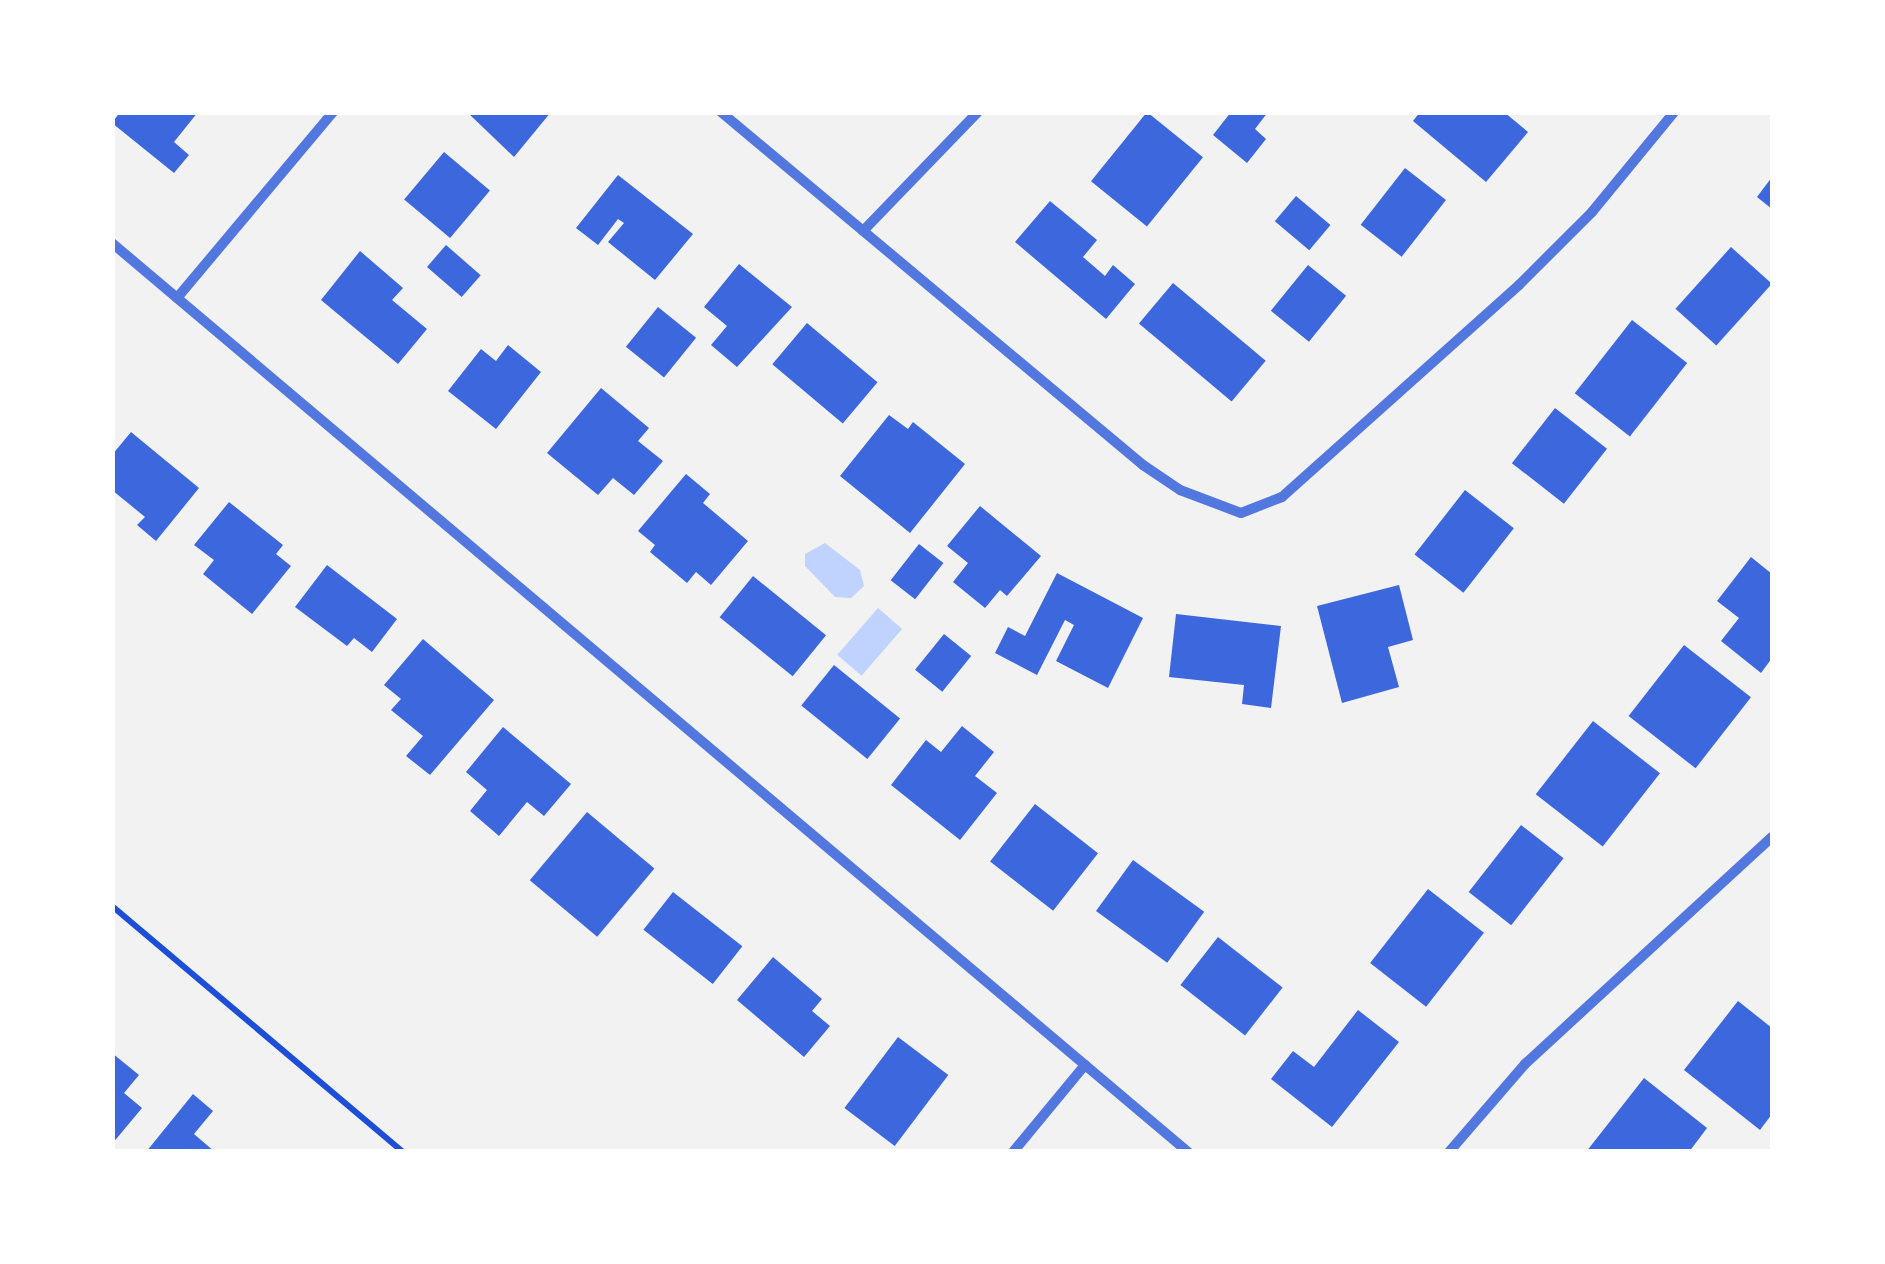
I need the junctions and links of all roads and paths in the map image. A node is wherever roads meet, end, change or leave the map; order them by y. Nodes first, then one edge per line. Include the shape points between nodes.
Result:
1 (333, 112) edge
2 (721, 112) edge
3 (978, 112) edge
4 (1674, 112) edge
5 (863, 231) junction
6 (112, 244) edge
7 (177, 298) junction
8 (1772, 837) edge
9 (112, 906) edge
10 (1085, 1065) junction
11 (403, 1152) edge
12 (1013, 1152) edge
13 (1188, 1152) edge
14 (1449, 1152) edge

1 - 7 street
2 - 5 street
3 - 5 street
4 - 5 street via 1592,212 1519,285 1282,497 1241,512 1180,490 1143,465
6 - 7 street
7 - 10 street
8 - 14 street via 1525,1064
9 - 11 path
10 - 12 street
10 - 13 street

